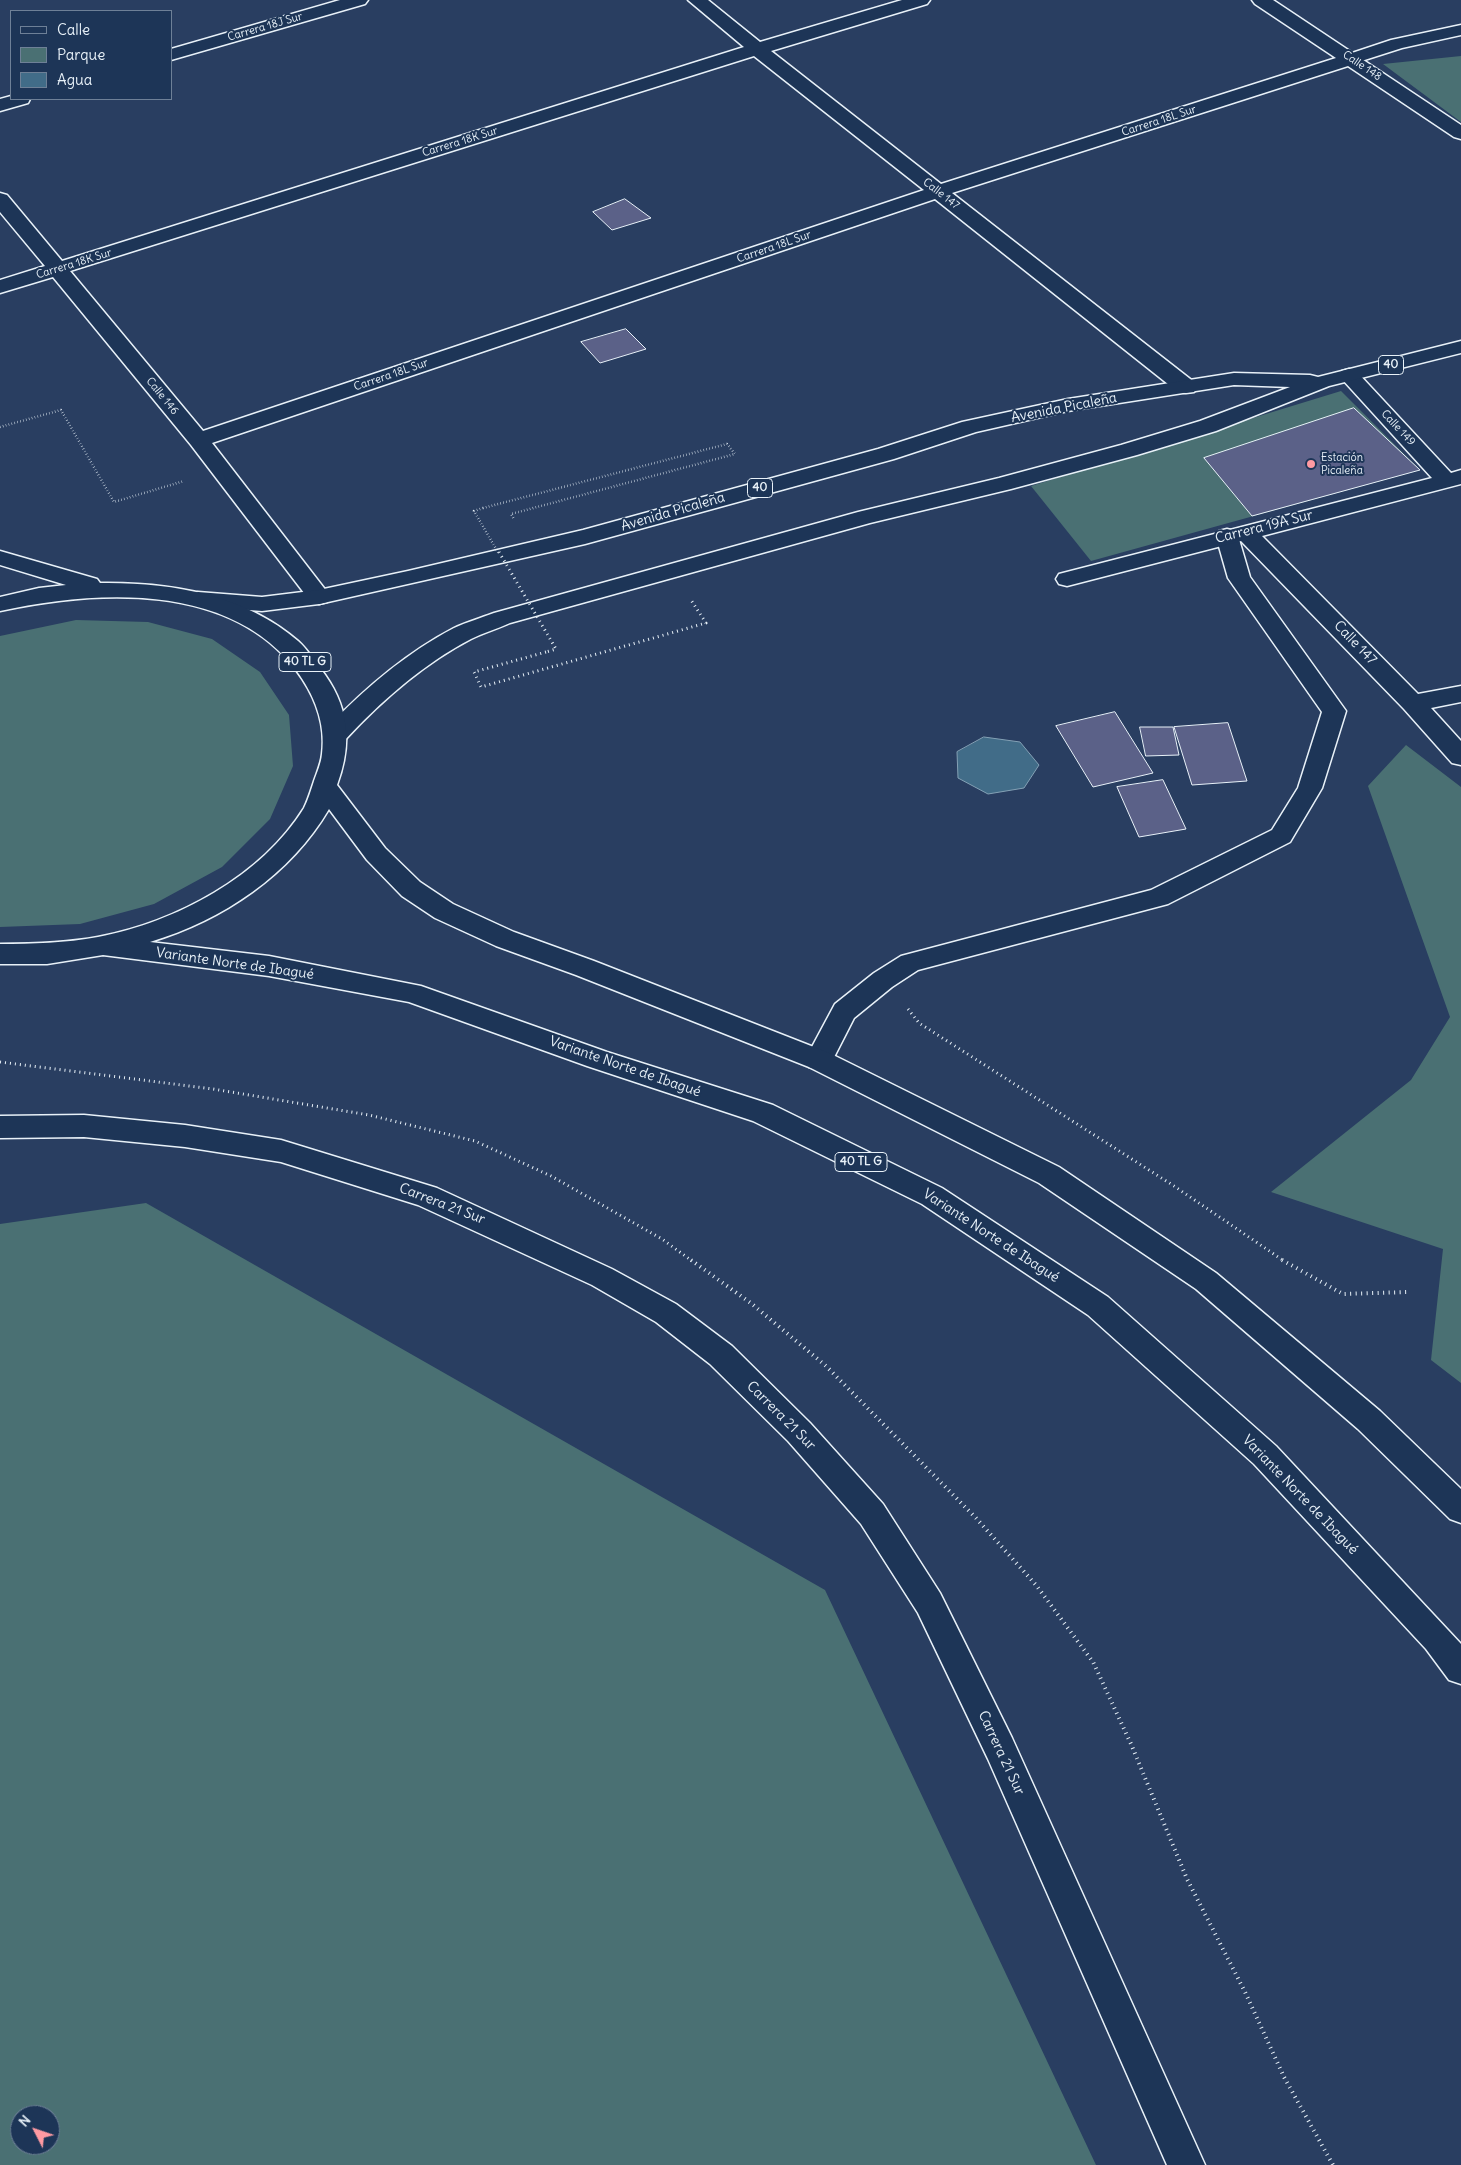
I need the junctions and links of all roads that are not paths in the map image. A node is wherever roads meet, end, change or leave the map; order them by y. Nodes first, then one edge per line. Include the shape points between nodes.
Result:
1 (359, 0) edge
2 (697, 0) edge
3 (921, 0) edge
4 (1262, 0) edge
5 (1461, 30) edge
6 (756, 49) junction
7 (172, 55) edge
8 (1352, 59) junction
9 (18, 100) edge
10 (0, 105) edge
11 (1461, 133) edge
12 (939, 191) junction
13 (0, 199) edge
14 (58, 269) junction
15 (0, 287) edge
16 (1461, 347) edge
17 (1349, 375) junction
18 (1322, 382) junction
19 (1186, 387) junction
20 (199, 440) junction
21 (1454, 479) edge
22 (1236, 534) junction
23 (0, 558) edge
24 (1067, 579) dead end
25 (105, 588) junction
26 (319, 597) junction
27 (198, 599) junction
28 (0, 604) edge
29 (1461, 694) edge
30 (1414, 704) junction
31 (334, 735) junction
32 (1461, 757) edge
33 (326, 788) junction
34 (104, 946) junction
35 (0, 954) edge
36 (819, 1060) junction
37 (0, 1126) edge
38 (1461, 1509) edge
39 (1461, 1670) edge
40 (1186, 2165) edge

1 - 7 main road, Carrera 18J Sur
2 - 6 main road, Calle 147
3 - 6 main road, Carrera 18K Sur
4 - 8 main road, Calle 148
5 - 8 main road, Carrera 18L Sur via 1397,44
6 - 12 main road, Calle 147
6 - 14 main road, Carrera 18K Sur
8 - 11 main road, Calle 148
8 - 12 main road, Carrera 18L Sur
9 - 10 main road
12 - 19 main road, Calle 147
12 - 20 main road, Carrera 18L Sur
13 - 14 main road, Calle 146
14 - 15 main road, Carrera 18K Sur
14 - 20 main road, Calle 146
16 - 17 main road, Avenida Picaleña / 40
17 - 18 main road, Avenida Picaleña / 40
17 - 21 main road, Calle 149
18 - 19 main road, Avenida Picaleña / 40 via 1234,379
18 - 31 main road, Avenida Picaleña / 40 via 1208,426 1138,447 866,517 502,618 461,634 373,696
19 - 26 main road, Avenida Picaleña / 40 via 1068,405 970,427 886,454 585,537
20 - 26 main road, Calle 146
21 - 22 main road, Carrera 19A Sur
22 - 24 main road, Carrera 19A Sur
22 - 30 main road, Calle 147
22 - 36 main road via 1239,578 1334,711 1310,788 1281,836 1159,897 910,963 844,1011
23 - 25 main road, 40 TL G
25 - 27 main road, 40 TL G via 154,590
25 - 28 main road, 40 TL G via 61,591
26 - 27 main road, Avenida Picaleña / 40 via 262,604
27 - 31 main road, 40 TL G via 243,615 280,638 309,666 327,699
29 - 30 main road
30 - 32 main road, Calle 147
31 - 33 main road, 40 TL G via 333,762
33 - 34 main road, 40 TL G via 311,818 290,846 262,872 190,917
33 - 36 main road via 376,854 411,889 444,911 505,940
34 - 35 main road, 40 TL G via 57,953
34 - 39 main road, Variante Norte de Ibagué / 40 TL G via 269,966 412,993 597,1059 763,1113 932,1196 1098,1306 1164,1365 1265,1456 1437,1638
36 - 38 main road via 1050,1175 1206,1281 1369,1420
37 - 40 main road, Carrera 21 Sur via 84,1126 185,1136 281,1151 427,1196 602,1277 666,1313 721,1356 798,1432 872,1514 929,1603 1000,1749

